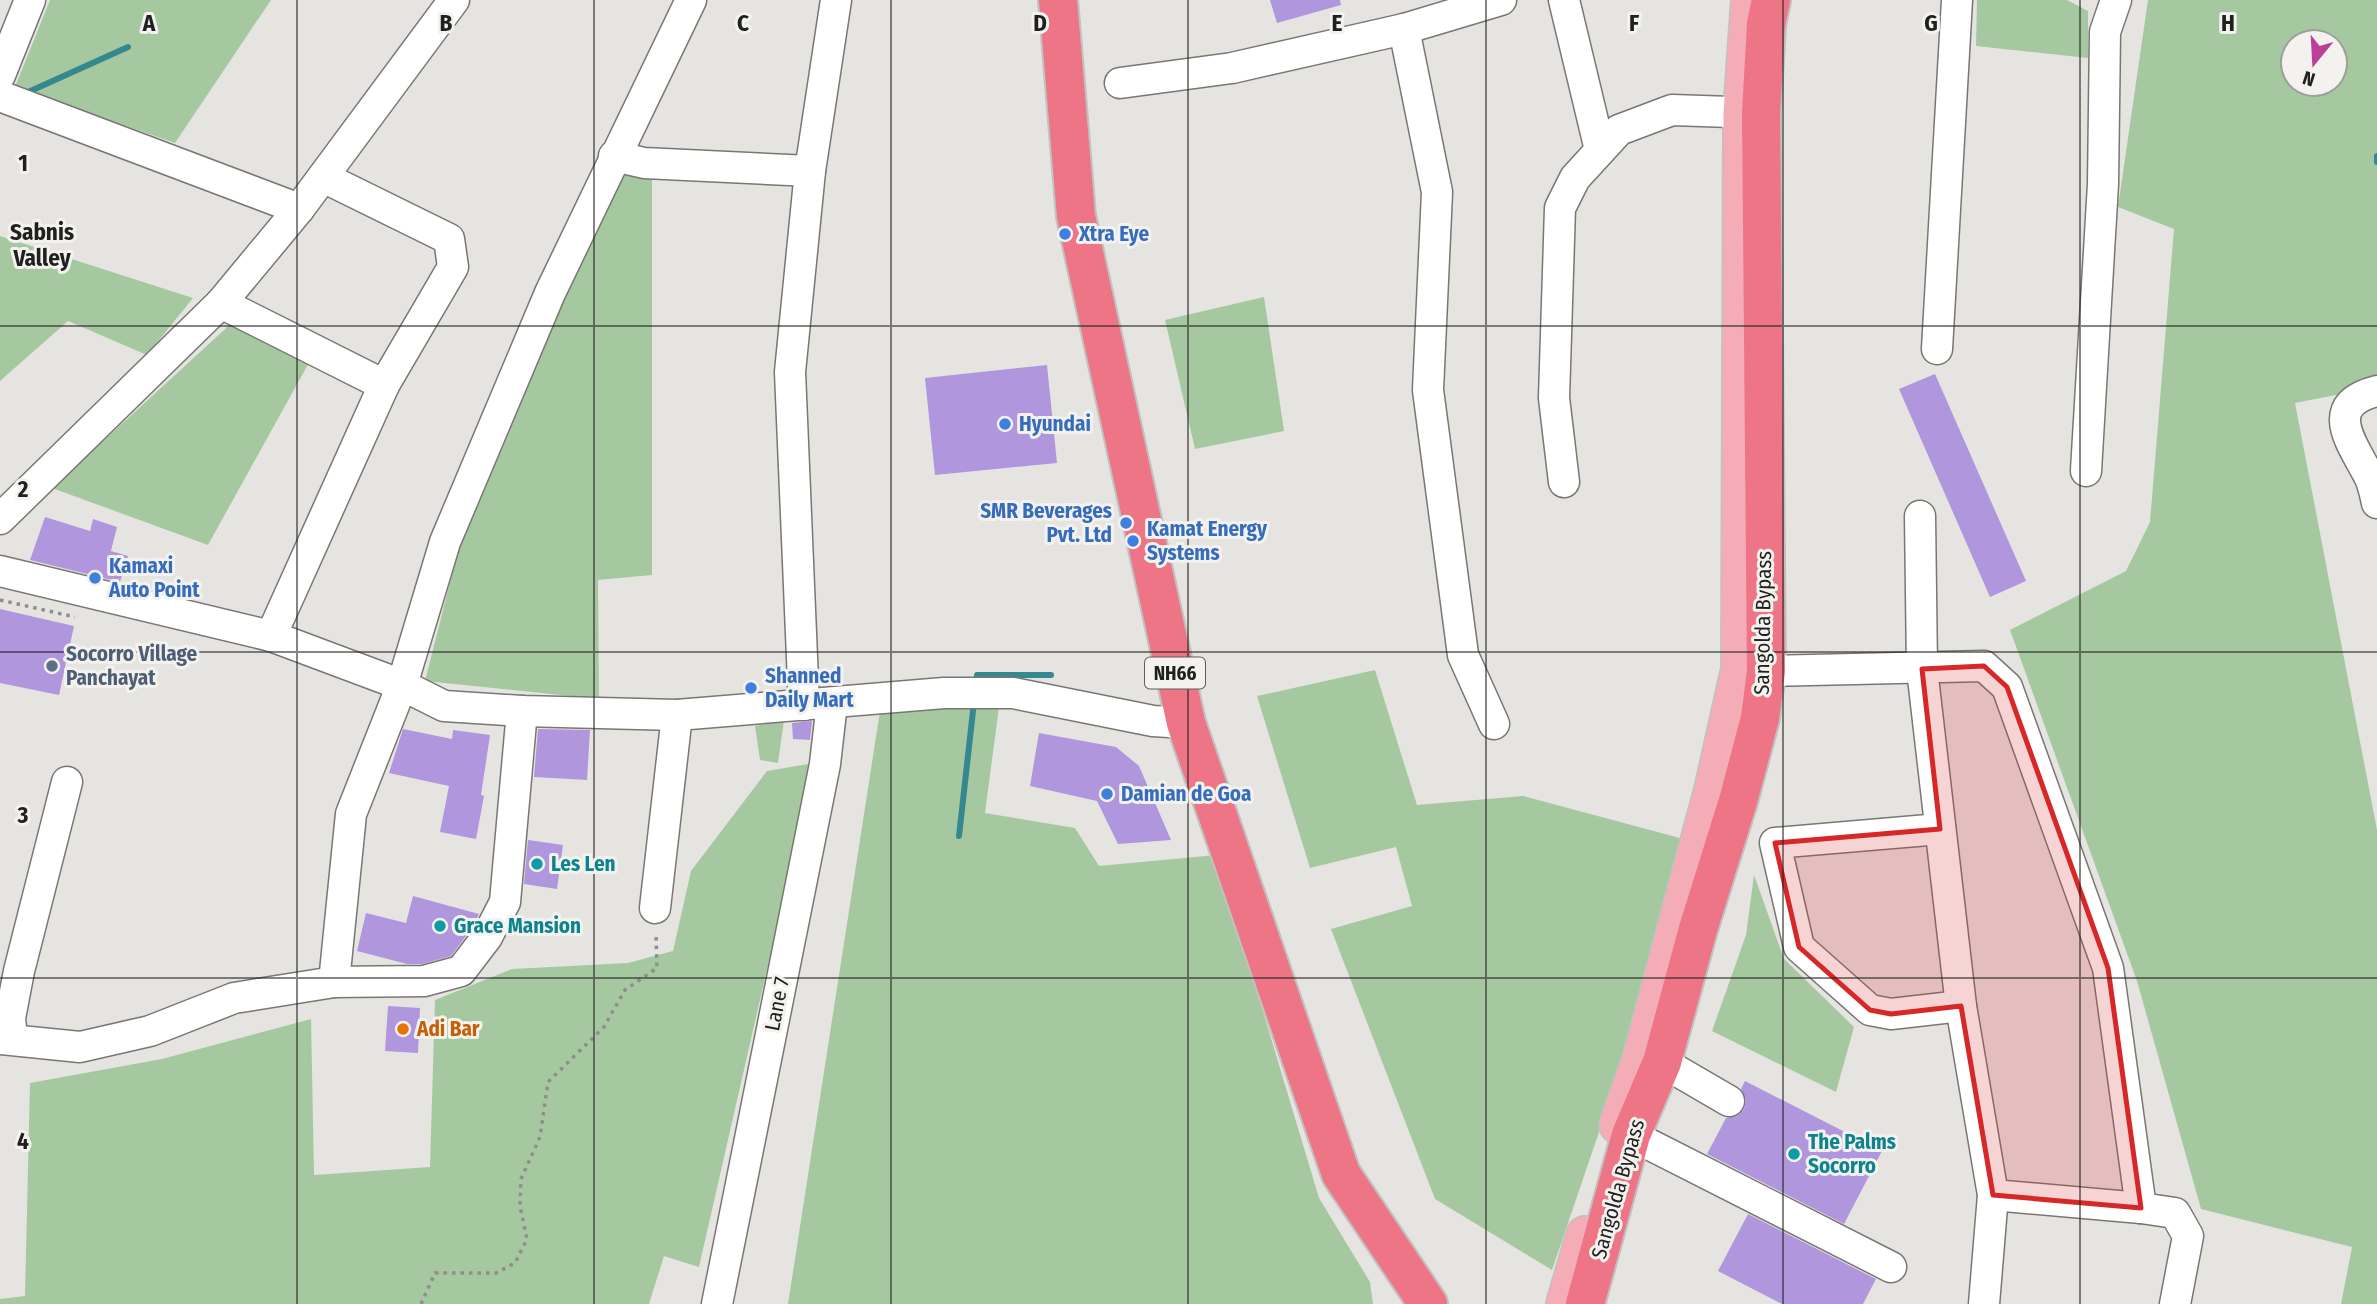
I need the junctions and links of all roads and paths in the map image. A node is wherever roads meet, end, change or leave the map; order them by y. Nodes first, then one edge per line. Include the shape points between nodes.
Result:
1 (30, 0) edge
2 (454, 0) edge
3 (691, 0) edge
4 (836, 0) edge
5 (1058, 0) edge
6 (1501, 0) edge
7 (1564, 0) edge
8 (1750, 0) edge
9 (1771, 0) edge
10 (1957, 0) edge
11 (2116, 0) edge
12 (1404, 29) junction
13 (0, 75) edge
14 (1120, 83) dead end
15 (0, 96) edge
16 (1752, 113) junction
17 (1600, 150) junction
18 (614, 156) junction
19 (810, 172) junction
20 (323, 177) junction
21 (299, 209) junction
22 (221, 303) junction
23 (1937, 349) dead end
24 (384, 385) junction
25 (2377, 391) edge
26 (2086, 471) dead end
27 (1564, 482) dead end
28 (2377, 503) edge
29 (4, 510) edge
30 (1920, 516) dead end
31 (0, 571) edge
32 (0, 600) edge
33 (75, 617) dead end
34 (271, 636) junction
35 (1922, 669) junction
36 (1766, 671) junction
37 (402, 685) junction
38 (818, 704) junction
39 (522, 711) junction
40 (677, 715) junction
41 (1186, 723) junction
42 (1494, 724) dead end
43 (67, 782) dead end
44 (1940, 829) junction
45 (655, 908) joint
46 (334, 982) junction
47 (1961, 1006) junction
48 (6, 1039) edge
49 (1662, 1062) junction
50 (1729, 1101) dead end
51 (1631, 1135) junction
52 (1993, 1195) junction
53 (2141, 1208) junction
54 (1891, 1267) dead end
55 (421, 1304) edge
56 (717, 1304) edge
57 (1428, 1304) edge
58 (1564, 1304) edge
59 (1586, 1304) edge
60 (1984, 1304) edge
61 (2175, 1304) edge

1 - 13 street
2 - 20 street
3 - 18 street
4 - 19 street, Lane 7
5 - 41 highway, NH66 via 1076,216
6 - 12 street
7 - 17 street
8 - 16 main road, Sangolda Bypass
9 - 16 highway, Sangolda Bypass
10 - 23 street
11 - 26 street via 2105,32 2103,184
12 - 14 street via 1231,68
12 - 42 street via 1437,192 1428,390 1463,655
15 - 21 street
16 - 17 street via 1672,110 1619,130
16 - 36 highway, Sangolda Bypass
16 - 58 main road, Sangolda Bypass via 1740,668 1713,790 1640,1060
17 - 27 street via 1575,178 1560,208 1554,398
18 - 19 street via 644,163
18 - 37 street via 550,293 445,542
19 - 38 street, Lane 7 via 790,372
20 - 21 street
20 - 24 street via 449,239 453,267
21 - 22 street
22 - 24 street
22 - 29 street
24 - 34 street
25 - 28 street via 2358,396 2347,408 2344,425 2371,479
30 - 35 street
31 - 34 street
32 - 33 path
34 - 37 street
35 - 36 street
35 - 44 street
35 - 53 street via 1984,666 2007,687 2108,968
36 - 49 highway, Sangolda Bypass via 1760,718 1738,802
37 - 39 street via 444,706
37 - 46 street via 351,814
38 - 40 street
38 - 41 street via 944,693 1013,693 1153,721
38 - 56 street, Lane 7 via 825,764
39 - 40 street
39 - 46 street via 505,902 487,937 461,971 424,981
40 - 45 street
41 - 57 highway, NH66 via 1341,1174
43 - 48 street
44 - 47 street
44 - 47 street via 1775,843 1799,947 1870,1010 1891,1014
45 - 55 path via 657,968 625,990 604,1027 548,1082 540,1137 521,1179 520,1206 527,1239 515,1263 496,1273 435,1273
46 - 48 street via 234,998 150,1031 80,1047
47 - 52 street
49 - 50 street
49 - 51 highway, Sangolda Bypass
51 - 54 street
51 - 59 highway, Sangolda Bypass
52 - 53 street
52 - 60 street
53 - 61 street via 2175,1213 2188,1236

